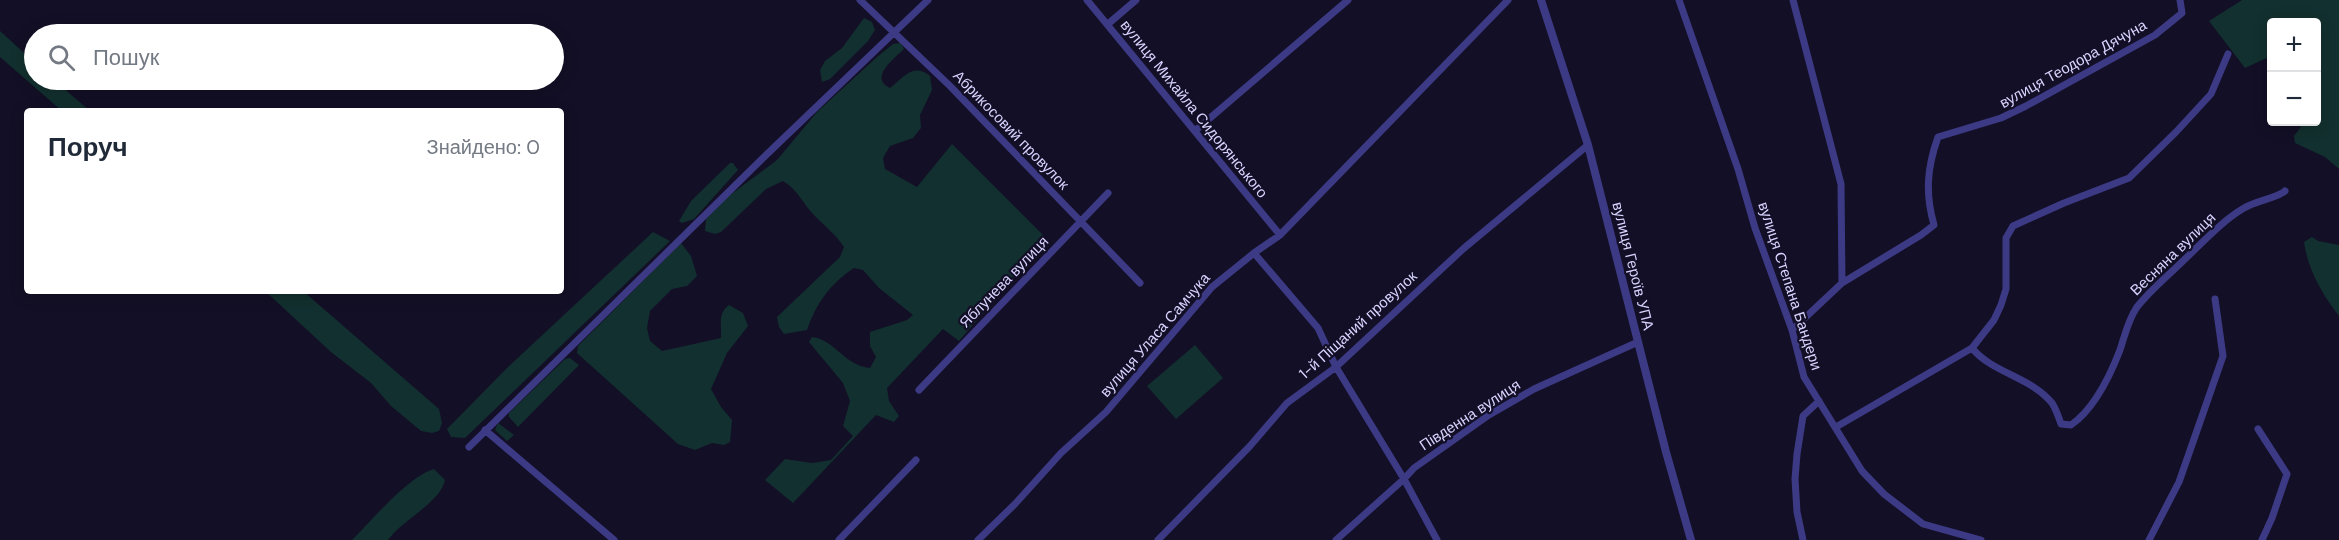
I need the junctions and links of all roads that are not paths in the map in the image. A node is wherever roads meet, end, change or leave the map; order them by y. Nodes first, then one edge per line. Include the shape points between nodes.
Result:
1 (860, 0) edge
2 (928, 0) edge
3 (1087, 0) edge
4 (1136, 0) edge
5 (1348, 0) edge
6 (1508, 0) edge
7 (1541, 0) edge
8 (1679, 0) edge
9 (1793, 0) edge
10 (2180, 0) edge
11 (1108, 24) junction
12 (895, 33) junction
13 (2228, 54) dead end
14 (1196, 130) junction
15 (1588, 145) junction
16 (2285, 191) dead end
17 (1108, 193) dead end
18 (1080, 222) junction
19 (1280, 235) junction
20 (1254, 253) junction
21 (1140, 283) dead end
22 (1842, 283) junction
23 (2215, 299) dead end
24 (1792, 330) junction
25 (1638, 342) junction
26 (1972, 348) junction
27 (1336, 367) junction
28 (919, 390) dead end
29 (1819, 400) junction
30 (1836, 427) junction
31 (2259, 429) dead end
32 (485, 430) junction
33 (469, 447) dead end
34 (916, 460) dead end
35 (1404, 479) junction
36 (614, 540) edge
37 (839, 540) edge
38 (978, 540) edge
39 (1158, 540) edge
40 (1336, 540) edge
41 (1437, 540) edge
42 (1691, 540) edge
43 (1803, 540) edge
44 (1982, 540) edge
45 (2149, 540) edge
46 (2262, 540) edge

1 - 12 street, Абрикосовий провулок
2 - 12 street
3 - 11 street, вулиця Михайла Сидорянського
4 - 11 street
5 - 14 street
6 - 19 street, вулиця Уласа Самчука
7 - 15 street, вулиця Героїв УПА
8 - 24 street, вулиця Степана Бандери
9 - 22 street via 1841,184
10 - 22 street, вулиця Теодора Дячуна via 2182,13 2155,35 2001,118 1938,137 1929,164 1934,225
11 - 14 street, вулиця Михайла Сидорянського
12 - 18 street, Абрикосовий провулок
12 - 32 street
13 - 26 street via 2211,94 2129,178 2013,226 2006,238 2006,289 2001,305
14 - 19 street, вулиця Михайла Сидорянського
15 - 25 street, вулиця Героїв УПА
15 - 27 street, 1-й Піщаний провулок via 1463,249
16 - 26 street, Весняна вулиця via 2241,209 2160,281 2128,322 2120,350 2084,416 2071,425 2061,424 2052,403 2036,389 1980,358
17 - 18 street, Яблунева вулиця
18 - 21 street, Абрикосовий провулок
18 - 28 street, Яблунева вулиця
19 - 20 street, вулиця Уласа Самчука
20 - 27 street via 1317,328
20 - 38 street, вулиця Уласа Самчука via 1212,287 1106,411
22 - 24 street, вулиця Теодора Дячуна
23 - 45 street via 2223,356 2179,482
24 - 29 street, вулиця Степана Бандери via 1804,377
25 - 35 street, Південна вулиця via 1534,389 1498,410
25 - 42 street, вулиця Героїв УПА
26 - 30 street
27 - 35 street
27 - 39 street, 1-й Піщаний провулок via 1287,403
29 - 30 street, вулиця Степана Бандери
29 - 43 street via 1803,416 1797,454 1797,512
30 - 44 street, вулиця Степана Бандери via 1862,471 1906,513 1923,524
31 - 46 street via 2287,474
32 - 33 street
32 - 36 street
34 - 37 street
35 - 40 street, Південна вулиця
35 - 41 street

